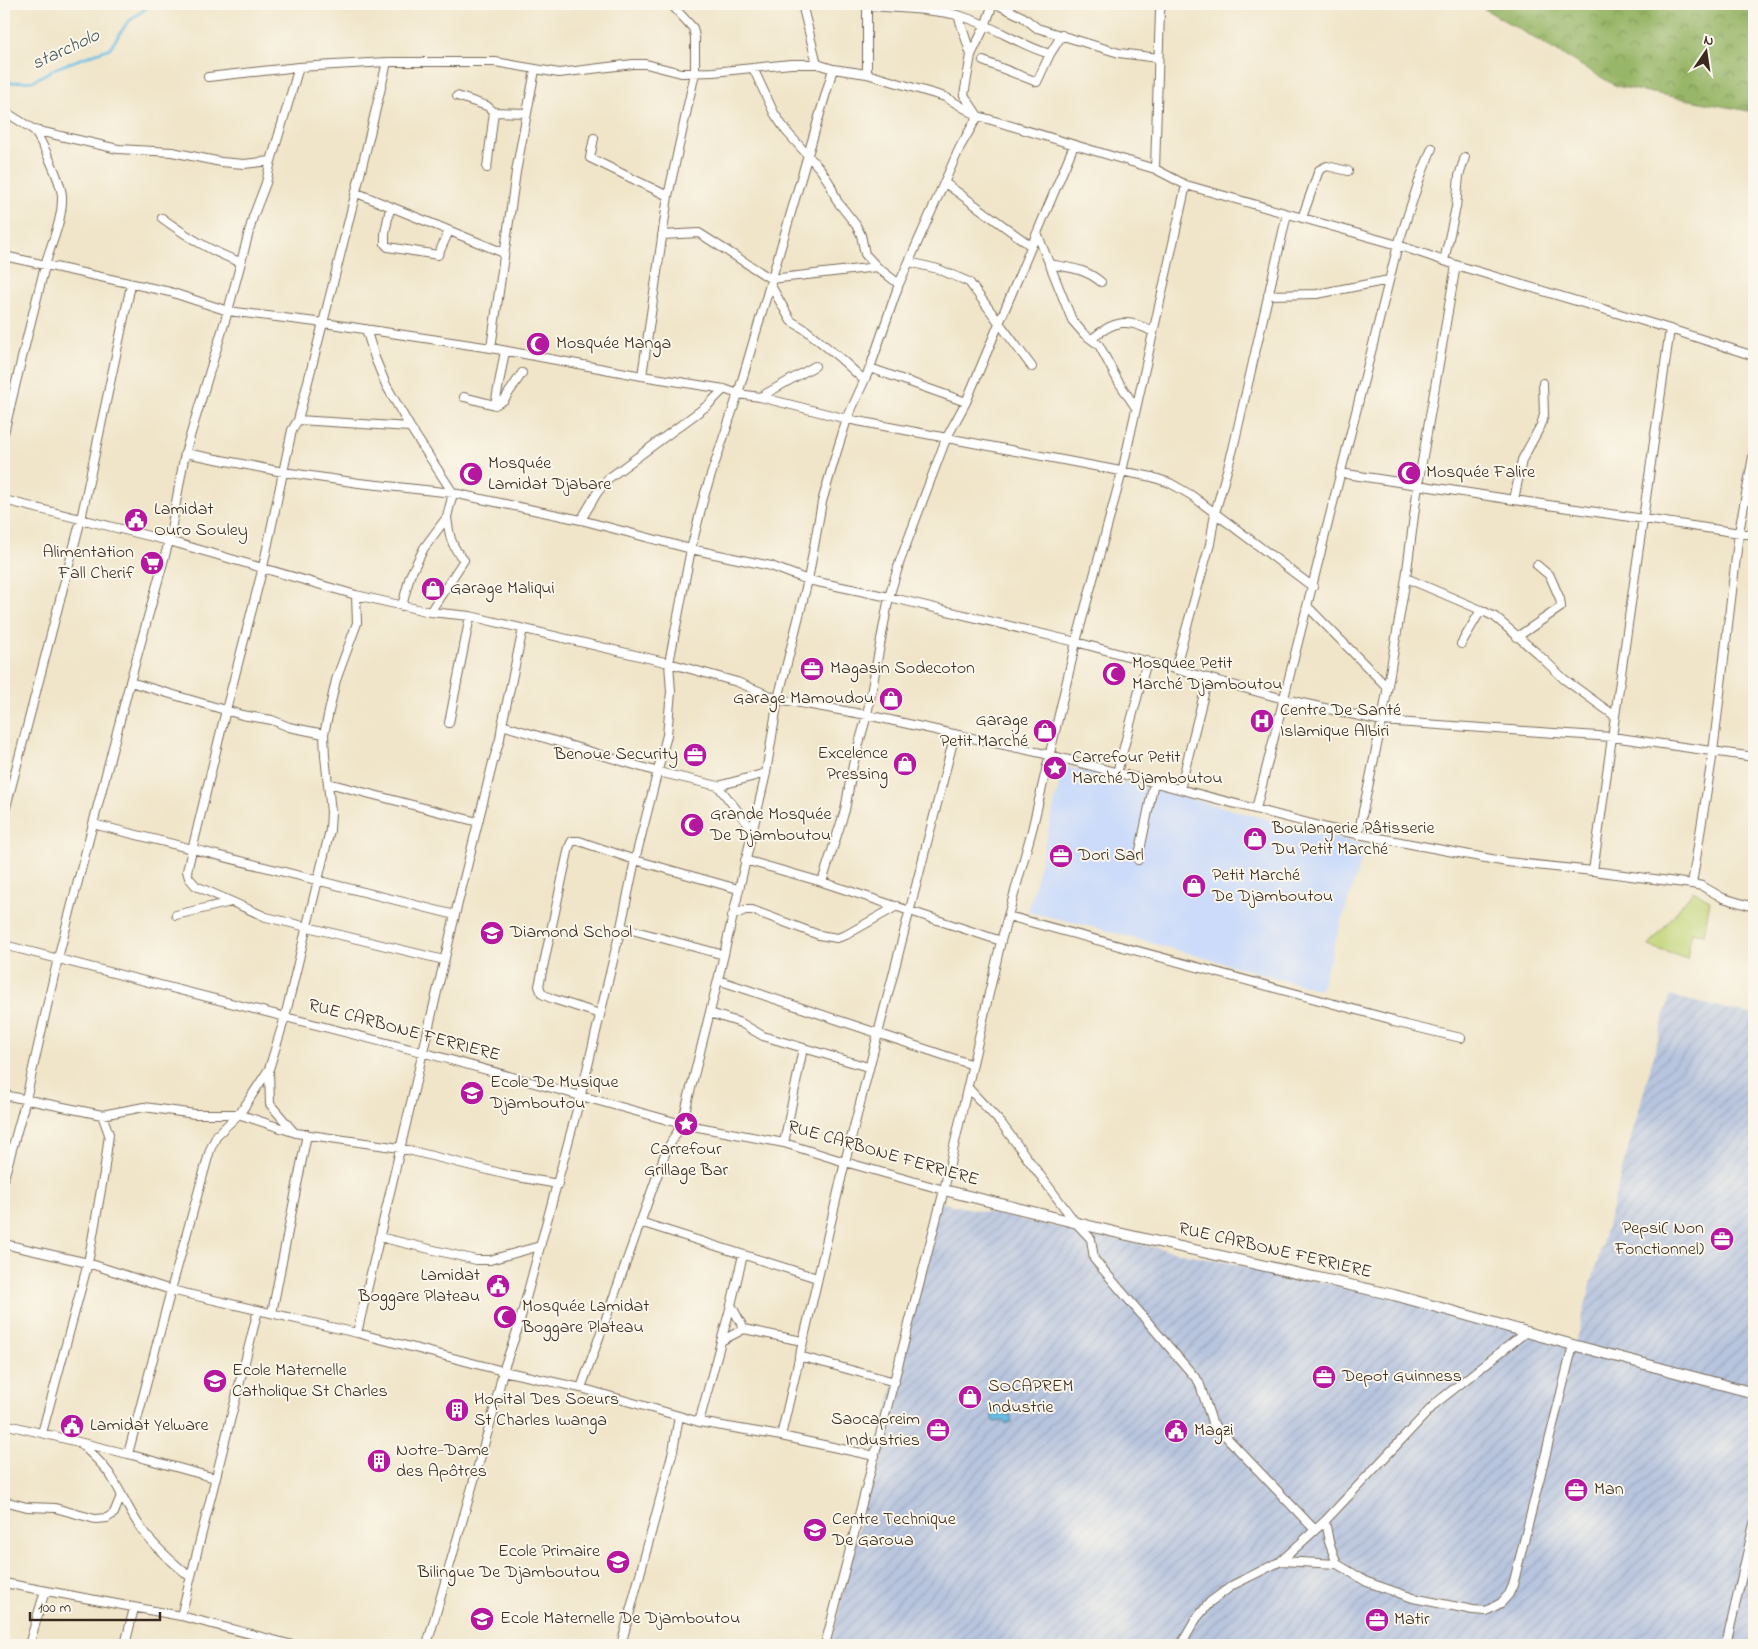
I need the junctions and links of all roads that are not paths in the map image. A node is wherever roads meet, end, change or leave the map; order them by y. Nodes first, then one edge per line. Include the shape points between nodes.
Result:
1 (671, 4) edge
2 (802, 4) edge
3 (995, 4) edge
4 (1162, 4) edge
5 (867, 5) edge
6 (890, 6) edge
7 (958, 16) junction
8 (985, 26) junction
9 (1062, 35) junction
10 (1050, 54) junction
11 (971, 56) junction
12 (1158, 58) junction
13 (983, 61) dead end
14 (387, 62) junction
15 (816, 64) junction
16 (299, 67) junction
17 (753, 68) junction
18 (833, 69) junction
19 (536, 70) junction
20 (695, 73) junction
21 (867, 74) junction
22 (208, 77) dead end
23 (457, 96) dead end
24 (4, 111) edge
25 (494, 112) junction
26 (527, 113) junction
27 (978, 116) junction
28 (34, 130) junction
29 (594, 138) dead end
30 (1074, 145) junction
31 (1432, 148) dead end
32 (808, 154) junction
33 (1466, 157) dead end
34 (271, 161) junction
35 (487, 168) dead end
36 (1155, 169) junction
37 (1348, 171) dead end
38 (945, 183) junction
39 (1186, 185) junction
40 (357, 193) junction
41 (668, 196) junction
42 (390, 208) junction
43 (1287, 214) junction
44 (162, 218) dead end
45 (1302, 218) junction
46 (449, 231) junction
47 (1037, 233) junction
48 (662, 235) junction
49 (1398, 245) junction
50 (1031, 246) junction
51 (504, 253) junction
52 (4, 256) edge
53 (1444, 261) junction
54 (240, 262) junction
55 (909, 262) junction
56 (46, 264) junction
57 (1048, 264) junction
58 (1456, 265) junction
59 (877, 267) junction
60 (1389, 280) junction
61 (771, 281) junction
62 (1101, 282) dead end
63 (899, 284) junction
64 (132, 285) junction
65 (1268, 295) junction
66 (228, 310) junction
67 (324, 323) junction
68 (998, 324) junction
69 (1670, 328) junction
70 (366, 329) junction
71 (1153, 332) junction
72 (1092, 339) junction
73 (491, 348) junction
74 (505, 351) junction
75 (1754, 356) edge
76 (815, 366) dead end
77 (1032, 367) dead end
78 (870, 368) junction
79 (522, 373) dead end
80 (642, 376) junction
81 (864, 380) junction
82 (1543, 382) dead end
83 (724, 390) junction
84 (738, 394) junction
85 (760, 397) junction
86 (464, 398) dead end
87 (966, 402) junction
88 (495, 405) junction
89 (1136, 408) junction
90 (847, 419) junction
91 (298, 420) junction
92 (410, 427) junction
93 (4, 432) edge
94 (946, 439) junction
95 (1754, 451) edge
96 (185, 452) junction
97 (283, 472) junction
98 (1122, 472) junction
99 (1340, 473) junction
100 (1418, 485) junction
101 (453, 492) junction
102 (4, 500) edge
103 (1514, 500) junction
104 (1215, 513) junction
105 (447, 517) junction
106 (81, 519) junction
107 (581, 520) junction
108 (1644, 520) junction
109 (1739, 532) junction
110 (1754, 535) edge
111 (169, 541) junction
112 (691, 548) junction
113 (1537, 565) dead end
114 (262, 568) junction
115 (1406, 578) junction
116 (808, 580) junction
117 (1313, 587) junction
118 (356, 595) junction
119 (890, 597) junction
120 (402, 606) junction
121 (1308, 607) junction
122 (1481, 610) junction
123 (430, 612) junction
124 (470, 616) junction
125 (523, 630) junction
126 (1517, 636) junction
127 (1076, 642) junction
128 (1461, 644) dead end
129 (1147, 661) junction
130 (669, 664) junction
131 (1175, 669) junction
132 (1208, 678) junction
133 (130, 682) junction
134 (1387, 687) junction
135 (778, 699) junction
136 (1284, 699) junction
137 (226, 710) junction
138 (867, 714) junction
139 (1615, 716) junction
140 (1382, 721) junction
141 (449, 723) dead end
142 (502, 725) junction
143 (324, 734) junction
144 (956, 734) junction
145 (1612, 737) junction
146 (1714, 752) junction
147 (1050, 755) junction
148 (1754, 757) edge
149 (658, 772) junction
150 (1117, 772) junction
151 (766, 773) junction
152 (1154, 782) junction
153 (328, 783) junction
154 (718, 786) junction
155 (1180, 789) junction
156 (1256, 809) junction
157 (4, 815) edge
158 (478, 822) junction
159 (92, 824) junction
160 (752, 829) junction
161 (1358, 835) junction
162 (192, 850) junction
163 (635, 860) junction
164 (745, 860) junction
165 (1138, 860) dead end
166 (1594, 871) junction
167 (318, 880) junction
168 (822, 882) junction
169 (1692, 884) junction
170 (738, 889) junction
171 (231, 902) junction
172 (897, 906) junction
173 (1754, 907) edge
174 (910, 910) junction
175 (176, 915) dead end
176 (454, 915) junction
177 (732, 916) junction
178 (1008, 916) junction
179 (307, 926) junction
180 (621, 927) junction
181 (1001, 941) junction
182 (4, 945) edge
183 (724, 955) junction
184 (58, 958) junction
185 (444, 960) junction
186 (718, 980) junction
187 (710, 1013) junction
188 (600, 1014) junction
189 (285, 1017) junction
190 (878, 1033) junction
191 (1461, 1038) dead end
192 (803, 1048) junction
193 (422, 1052) junction
194 (973, 1065) junction
195 (868, 1068) junction
196 (269, 1069) junction
197 (968, 1088) junction
198 (4, 1095) edge
199 (581, 1095) junction
200 (26, 1099) junction
201 (238, 1114) junction
202 (102, 1115) junction
203 (682, 1124) junction
204 (296, 1133) junction
205 (307, 1134) junction
206 (784, 1143) junction
207 (400, 1148) junction
208 (845, 1162) junction
209 (4, 1178) edge
210 (558, 1184) junction
211 (944, 1190) junction
212 (640, 1222) junction
213 (1075, 1222) junction
214 (379, 1237) junction
215 (4, 1244) edge
216 (540, 1246) junction
217 (743, 1255) junction
218 (88, 1262) junction
219 (816, 1278) junction
220 (171, 1290) junction
221 (731, 1305) junction
222 (258, 1310) junction
223 (272, 1313) junction
224 (744, 1329) junction
225 (1526, 1332) junction
226 (357, 1333) junction
227 (721, 1341) junction
228 (802, 1341) junction
229 (1573, 1345) junction
230 (799, 1356) junction
231 (503, 1372) junction
232 (895, 1382) junction
233 (581, 1388) junction
234 (1754, 1393) edge
235 (679, 1416) junction
236 (699, 1422) junction
237 (4, 1424) edge
238 (42, 1433) junction
239 (781, 1436) junction
240 (78, 1442) junction
241 (128, 1454) junction
242 (875, 1456) junction
243 (215, 1478) junction
244 (121, 1496) junction
245 (4, 1501) edge
246 (1325, 1521) junction
247 (1754, 1524) edge
248 (1315, 1530) junction
249 (1281, 1561) junction
250 (1337, 1564) junction
251 (190, 1578) junction
252 (5, 1583) edge
253 (45, 1591) junction
254 (4, 1592) edge
255 (134, 1608) junction
256 (180, 1616) junction
257 (29, 1645) edge
258 (125, 1645) edge
259 (293, 1645) edge
260 (427, 1645) edge
261 (621, 1645) edge
262 (825, 1645) edge
263 (1181, 1645) edge
264 (1726, 1645) edge

1 - 20 street via 693,28
2 - 15 street
3 - 8 street
3 - 9 street via 1023,17 1037,28
4 - 12 street
5 - 6 street
5 - 21 street
6 - 7 street
7 - 8 street
7 - 11 street
8 - 10 street via 1032,49
8 - 11 street
9 - 10 street
9 - 12 street via 1119,53
10 - 13 street via 1037,82
11 - 27 street via 964,95
12 - 36 street
14 - 16 street
14 - 19 street via 495,62
14 - 40 street
15 - 17 street
15 - 18 street
16 - 22 street
16 - 34 street
17 - 20 street
17 - 32 street via 774,113
18 - 21 street
18 - 32 street
19 - 20 street via 559,73 646,64 681,73
19 - 26 street
20 - 41 street
21 - 27 street via 945,97
23 - 25 street via 487,106
24 - 28 street
25 - 26 street
25 - 35 street
26 - 51 street
27 - 30 street
27 - 38 street
28 - 34 street via 126,150 172,152 244,164
28 - 56 street via 43,144 62,193 60,218
29 - 41 street via 590,158
30 - 36 street
30 - 47 street
31 - 49 street
32 - 59 street via 856,225 865,254
32 - 61 street
33 - 53 street via 1459,176
34 - 54 street
36 - 39 street
37 - 45 street via 1327,166 1319,170
38 - 50 street
38 - 55 street
39 - 43 street
39 - 71 street
40 - 42 street
40 - 67 street
41 - 48 street
42 - 46 street
42 - 46 street via 385,233 388,246 438,255
43 - 45 street
43 - 65 street
44 - 54 street via 199,244
45 - 49 street
46 - 51 street
47 - 50 street
47 - 57 street
48 - 61 street via 699,233
48 - 80 street
49 - 53 street
49 - 60 street
50 - 68 street
51 - 73 street
52 - 56 street
53 - 58 street
54 - 66 street
55 - 63 street
55 - 68 street via 938,269 969,282
56 - 64 street
56 - 93 street
57 - 62 street via 1083,270
57 - 72 street via 1072,320
58 - 69 street
58 - 100 street
59 - 61 street
59 - 63 street
60 - 65 street via 1317,294
60 - 99 street
61 - 81 street via 791,321 841,358
61 - 84 street
63 - 78 street
64 - 66 street via 170,292
64 - 106 street
65 - 104 street
66 - 67 street
66 - 96 street
67 - 70 street
67 - 91 street
68 - 77 street
68 - 87 street
69 - 75 street
69 - 108 street
70 - 73 street
70 - 92 street via 381,374
71 - 72 street via 1140,325 1113,324
71 - 89 street
72 - 89 street via 1099,345
73 - 74 street
74 - 80 street
74 - 88 street
76 - 85 street
78 - 81 street
78 - 87 street
79 - 88 street via 504,400
80 - 83 street
81 - 90 street
82 - 103 street via 1544,415 1522,460
83 - 84 street
83 - 107 street via 609,478
84 - 85 street
84 - 112 street
85 - 90 street
86 - 88 street
87 - 94 street
89 - 98 street
90 - 94 street
90 - 116 street via 822,502
91 - 92 street
91 - 97 street via 292,430
92 - 101 street
94 - 98 street
94 - 119 street via 900,561
95 - 109 street
96 - 97 street
96 - 111 street
97 - 101 street
97 - 114 street
98 - 104 street via 1170,483
98 - 127 street
99 - 100 street
99 - 117 street
100 - 103 street
100 - 115 street
101 - 105 street
101 - 107 street
102 - 106 street
103 - 108 street
104 - 117 street
104 - 131 street via 1210,544
105 - 120 street via 424,548 410,576
105 - 123 street via 450,540 464,560
106 - 111 street
106 - 157 street
107 - 112 street
108 - 109 street
108 - 139 street
109 - 110 street
109 - 146 street
111 - 114 street
111 - 133 street
112 - 116 street via 771,566
112 - 130 street
113 - 126 street via 1550,576 1561,607
114 - 118 street
114 - 137 street
115 - 122 street
115 - 134 street
116 - 119 street
116 - 135 street
117 - 121 street
118 - 120 street
118 - 143 street via 357,623 336,680
119 - 127 street
119 - 138 street
120 - 123 street
121 - 134 street
121 - 136 street
122 - 126 street via 1495,617
122 - 128 street
123 - 124 street
124 - 125 street
124 - 141 street
125 - 130 street
125 - 142 street
126 - 139 street via 1564,679
127 - 129 street
127 - 147 street
129 - 131 street
129 - 150 street
130 - 135 street via 738,682
130 - 149 street via 671,692 667,734
131 - 132 street
132 - 136 street
132 - 155 street
133 - 137 street
133 - 159 street
134 - 140 street
135 - 138 street
135 - 151 street
136 - 140 street
136 - 156 street
137 - 143 street
137 - 162 street
138 - 144 street
138 - 168 street via 845,810
139 - 145 street
140 - 145 street
140 - 161 street
142 - 149 street
142 - 158 street
143 - 153 street
144 - 147 street
144 - 174 street
145 - 146 street
145 - 166 street
146 - 148 street
146 - 169 street
147 - 150 street
147 - 178 street
149 - 154 street
149 - 163 street
150 - 152 street
151 - 154 street
151 - 160 street
152 - 155 street
152 - 165 street
153 - 158 street
153 - 167 street via 330,830
154 - 160 street
155 - 156 street
156 - 161 street
158 - 176 street
159 - 162 street
159 - 184 street
160 - 164 street
161 - 166 street via 1507,862
162 - 167 street
162 - 171 street via 187,871 189,878 196,886
163 - 170 street
163 - 180 street
163 - 188 street via 579,841 572,841 569,847 539,986 542,994
164 - 168 street
164 - 170 street
166 - 169 street
167 - 176 street
167 - 179 street
168 - 172 street
169 - 173 street
170 - 177 street
171 - 175 street
171 - 179 street via 266,917
172 - 174 street
172 - 177 street via 837,938 819,935 752,910
174 - 181 street
174 - 190 street
176 - 185 street
177 - 183 street
178 - 181 street
178 - 191 street
179 - 185 street
179 - 189 street
180 - 183 street
180 - 188 street
181 - 194 street
182 - 184 street, RUE CARBONE FERRIERE
183 - 186 street
184 - 189 street, RUE CARBONE FERRIERE
184 - 200 street
185 - 193 street
186 - 187 street
186 - 190 street
187 - 192 street via 741,1023 763,1036
187 - 203 street
188 - 199 street
189 - 193 street, RUE CARBONE FERRIERE
189 - 196 street
190 - 194 street
190 - 195 street
192 - 195 street
192 - 206 street
193 - 199 street, RUE CARBONE FERRIERE
193 - 207 street
194 - 197 street
195 - 208 street
196 - 201 street
196 - 204 street via 270,1104
197 - 211 street
197 - 213 street via 1001,1124
198 - 200 street
199 - 203 street, RUE CARBONE FERRIERE
199 - 210 street
200 - 202 street
200 - 209 street
201 - 202 street via 195,1114 144,1107
201 - 204 street
201 - 220 street via 218,1135 210,1150
202 - 218 street via 109,1134
203 - 206 street, RUE CARBONE FERRIERE
203 - 212 street via 666,1151
204 - 205 street
205 - 207 street
205 - 223 street
206 - 208 street, RUE CARBONE FERRIERE
207 - 210 street
207 - 214 street
208 - 211 street, RUE CARBONE FERRIERE
208 - 219 street
210 - 216 street
211 - 213 street, RUE CARBONE FERRIERE
211 - 232 street
212 - 217 street
212 - 233 street
213 - 225 street, RUE CARBONE FERRIERE via 1394,1295
213 - 248 street via 1091,1239 1094,1259 1199,1382 1212,1422
214 - 216 street via 476,1260 490,1260
214 - 226 street
215 - 218 street
216 - 231 street
217 - 219 street
217 - 221 street
218 - 220 street
218 - 238 street
219 - 228 street
220 - 222 street
220 - 241 street
221 - 224 street
221 - 227 street
222 - 223 street
222 - 243 street
223 - 226 street
224 - 227 street
224 - 228 street
225 - 229 street, RUE CARBONE FERRIERE
225 - 246 street via 1436,1402
226 - 231 street
227 - 236 street
228 - 230 street
229 - 234 street, RUE CARBONE FERRIERE
229 - 250 street via 1513,1585 1501,1603 1486,1611 1413,1598 1367,1582
230 - 232 street
230 - 239 street
231 - 233 street
231 - 260 street
232 - 242 street
233 - 235 street
235 - 236 street
235 - 261 street via 673,1451
236 - 239 street
237 - 238 street
238 - 240 street
239 - 242 street
240 - 241 street
240 - 244 street via 114,1480
241 - 243 street
242 - 262 street
243 - 251 street
244 - 245 street via 114,1513 95,1519 55,1508 27,1507
244 - 251 street via 144,1532
246 - 248 street
246 - 250 street
247 - 264 street
248 - 249 street
249 - 250 street
249 - 263 street via 1233,1585 1210,1602
251 - 256 street
252 - 253 street
252 - 254 street
253 - 255 street
253 - 257 street
255 - 256 street
255 - 258 street
256 - 259 street

